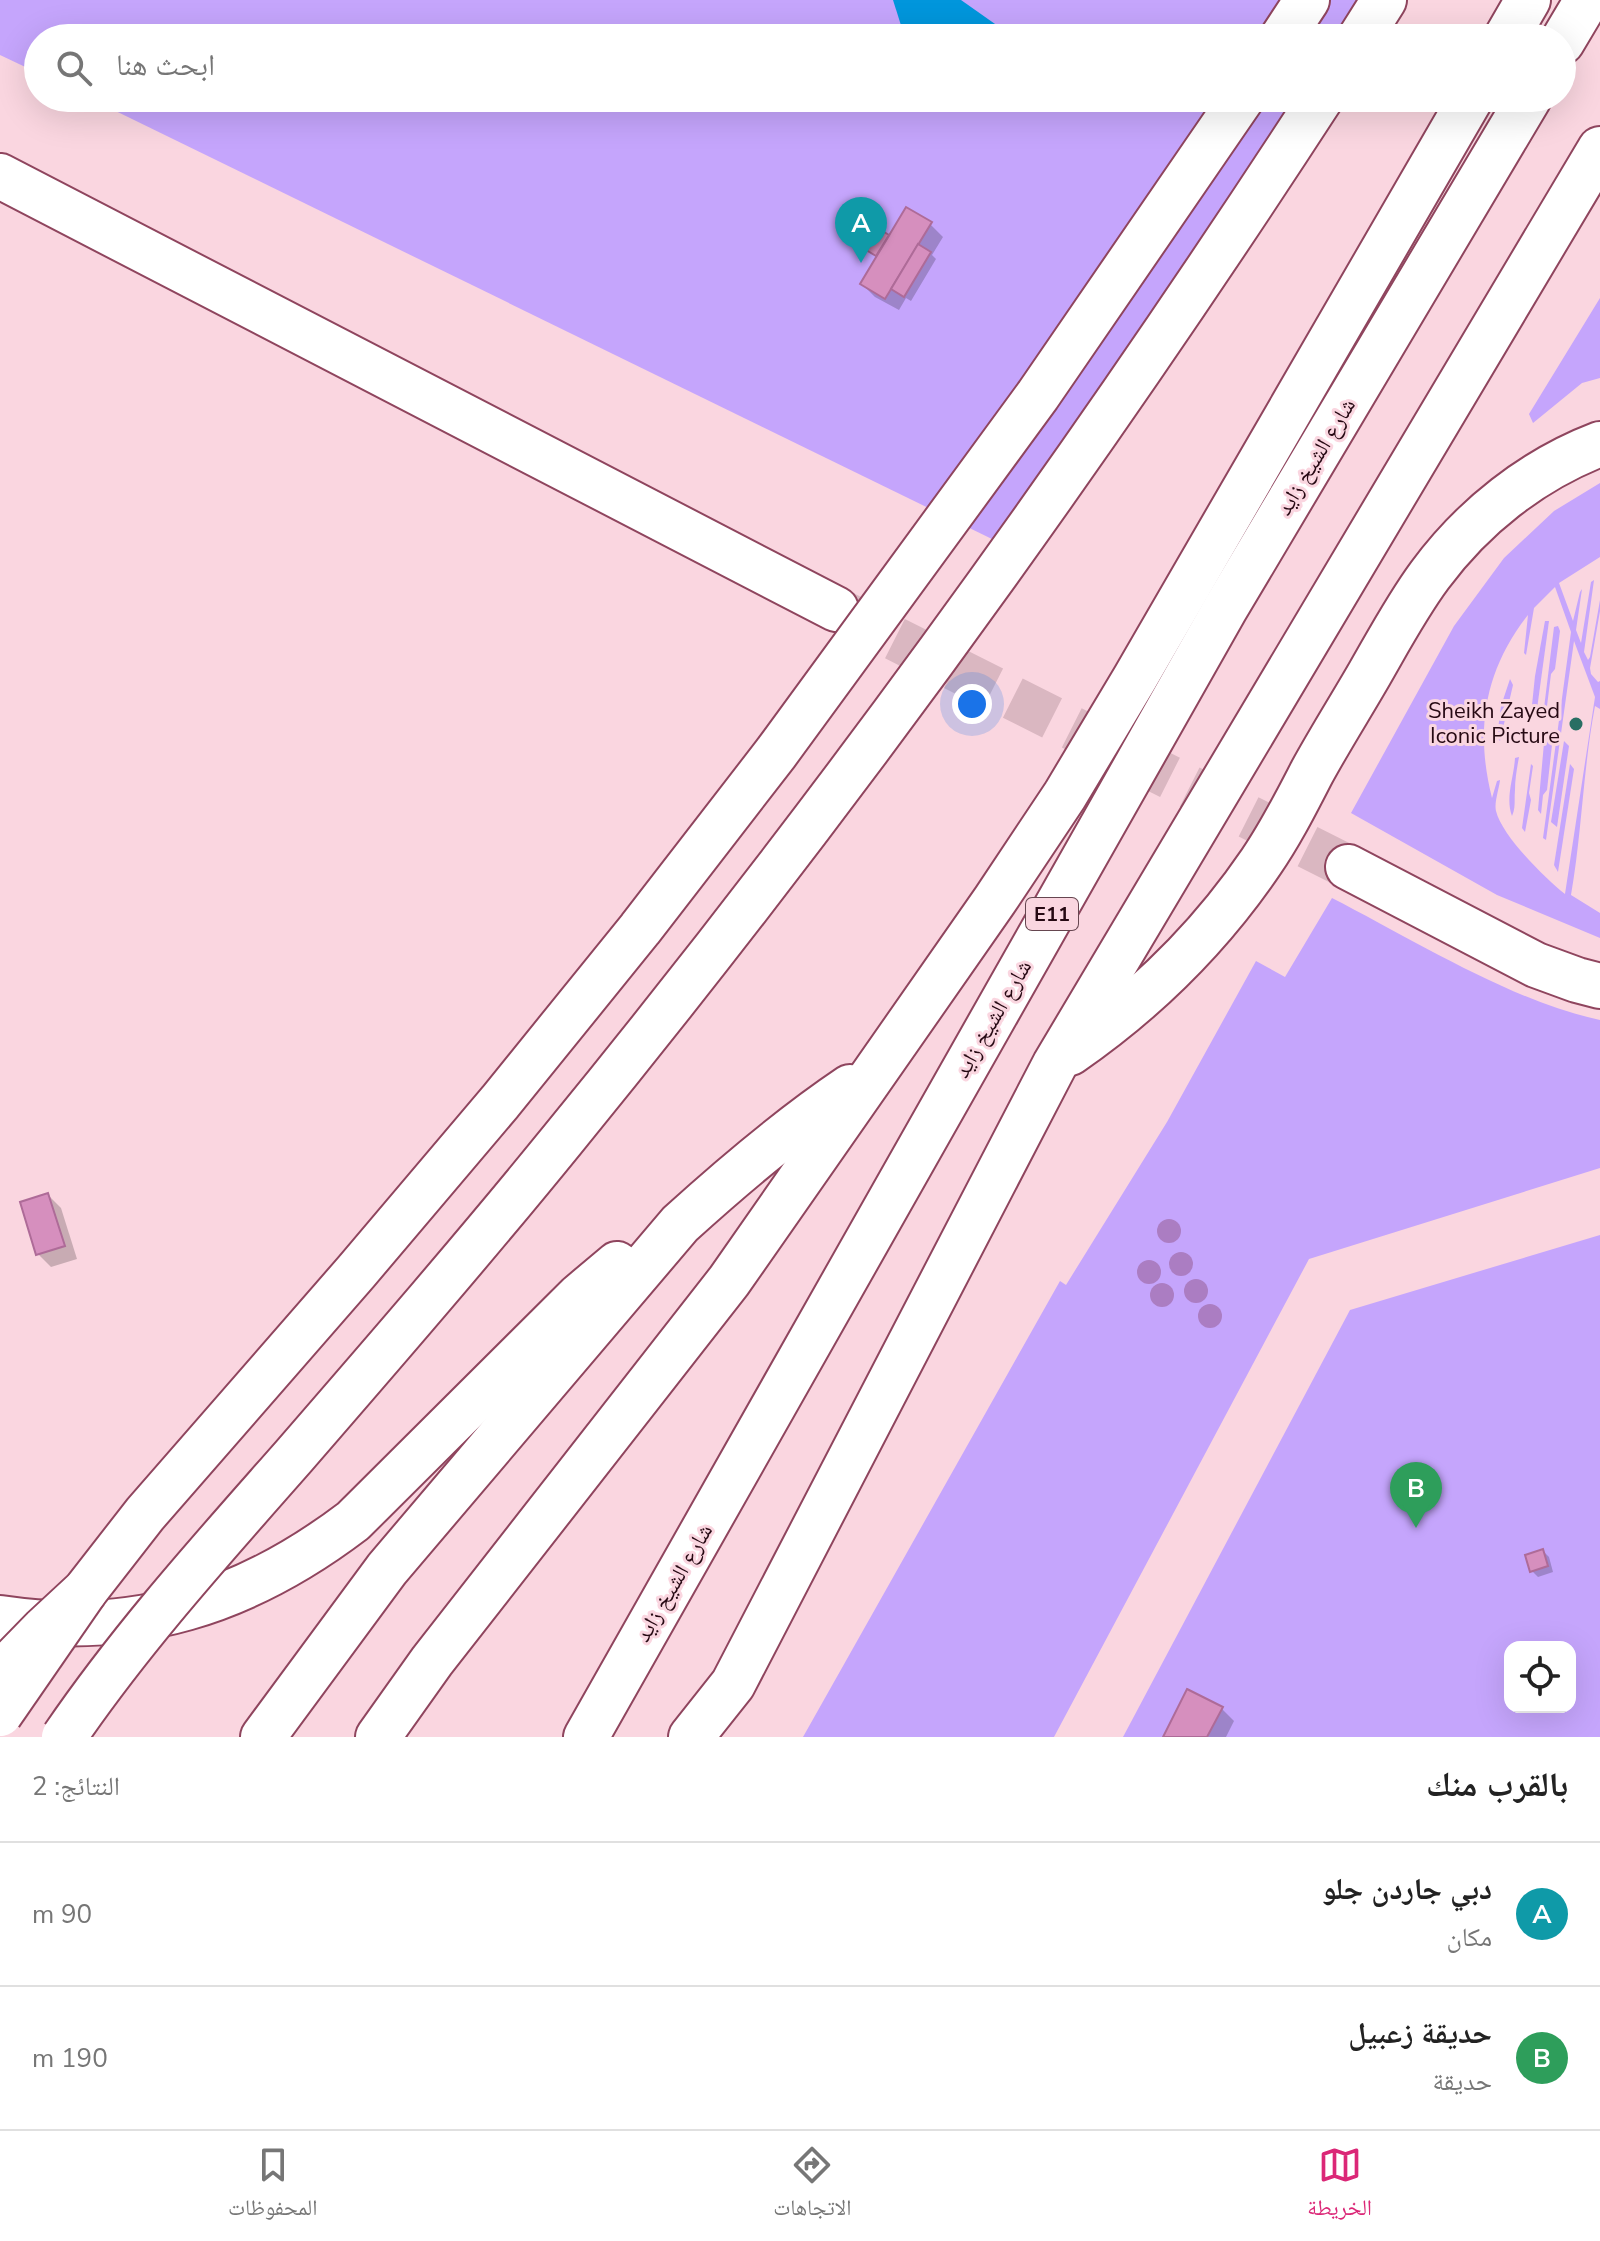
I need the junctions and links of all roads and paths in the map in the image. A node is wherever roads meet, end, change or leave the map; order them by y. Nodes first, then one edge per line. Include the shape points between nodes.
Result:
1 (1307, 0) edge
2 (1384, 0) edge
3 (1528, 0) edge
4 (1587, 0) edge
5 (1291, 24) edge
6 (1369, 24) edge
7 (1514, 24) edge
8 (1573, 24) edge
9 (1232, 112) edge
10 (1312, 112) edge
11 (1463, 112) edge
12 (1521, 112) edge
13 (1600, 149) edge
14 (0, 176) edge
15 (1600, 444) edge
16 (836, 609) tunnel mouth
17 (1348, 867) tunnel mouth
18 (1600, 986) edge
19 (1055, 1064) junction
20 (875, 1070) junction
21 (680, 1224) junction
22 (85, 1591) junction
23 (0, 1618) edge
24 (0, 1674) edge
25 (733, 1684) junction
26 (0, 1714) edge
27 (64, 1737) edge
28 (263, 1737) edge
29 (378, 1737) edge
30 (586, 1737) edge
31 (691, 1737) edge
32 (712, 1737) edge

1 - 5 highway
2 - 6 highway
3 - 7 highway
4 - 8 highway
9 - 22 highway, bridge via 1038,395 659,904 500,1102 145,1514
10 - 27 highway, bridge via 1055,492 762,890 504,1211 167,1600
11 - 20 highway via 1073,782
12 - 30 highway, شارع الشيخ زايد / E11 via 1225,609
13 - 19 highway
14 - 16 highway
15 - 19 highway via 1517,489 1456,543 1408,608 1289,817 1232,903 1150,991
17 - 18 highway via 1536,965
19 - 25 highway
20 - 21 highway via 774,1142
20 - 29 highway via 729,1281
21 - 23 highway via 643,1245 579,1296 353,1521 287,1566 215,1599 138,1619 59,1624
21 - 28 highway via 387,1569
22 - 24 highway, bridge
22 - 26 highway, bridge
25 - 31 highway
25 - 32 highway

